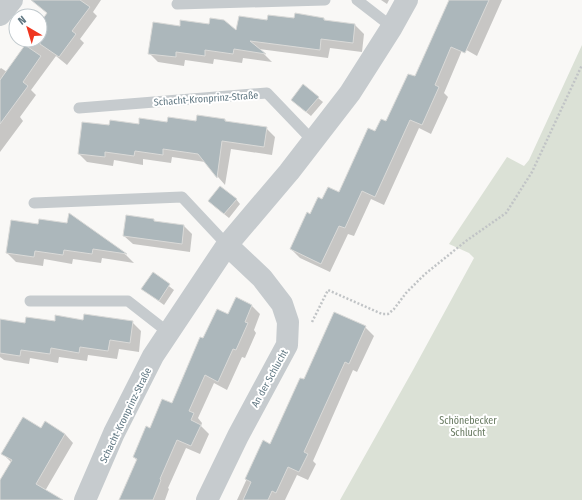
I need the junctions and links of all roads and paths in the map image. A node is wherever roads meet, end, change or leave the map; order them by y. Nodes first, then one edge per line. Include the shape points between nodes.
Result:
1 (12, 0) edge
2 (325, 0) edge
3 (357, 0) edge
4 (407, 0) edge
5 (177, 4) dead end
6 (0, 15) edge
7 (392, 27) junction
8 (582, 65) edge
9 (80, 108) dead end
10 (313, 141) junction
11 (34, 203) dead end
12 (227, 245) junction
13 (30, 301) dead end
14 (169, 333) junction
15 (287, 345) junction
16 (85, 500) edge
17 (207, 500) edge

1 - 6 street
2 - 5 lane
3 - 7 lane
4 - 7 street, Schacht-Kronprinz-Straße
7 - 10 street, Schacht-Kronprinz-Straße via 350,94
8 - 15 path via 532,172 506,213 466,240 425,274 388,314 382,314 328,290 311,324
9 - 10 lane, Schacht-Kronprinz-Straße via 267,93
10 - 12 street, Schacht-Kronprinz-Straße
11 - 12 lane via 182,197
12 - 14 street, Schacht-Kronprinz-Straße
12 - 15 street, An der Schlucht via 262,278 282,304 288,322
13 - 14 lane via 128,301
14 - 16 street, Schacht-Kronprinz-Straße via 153,356 114,433
15 - 17 street, An der Schlucht

